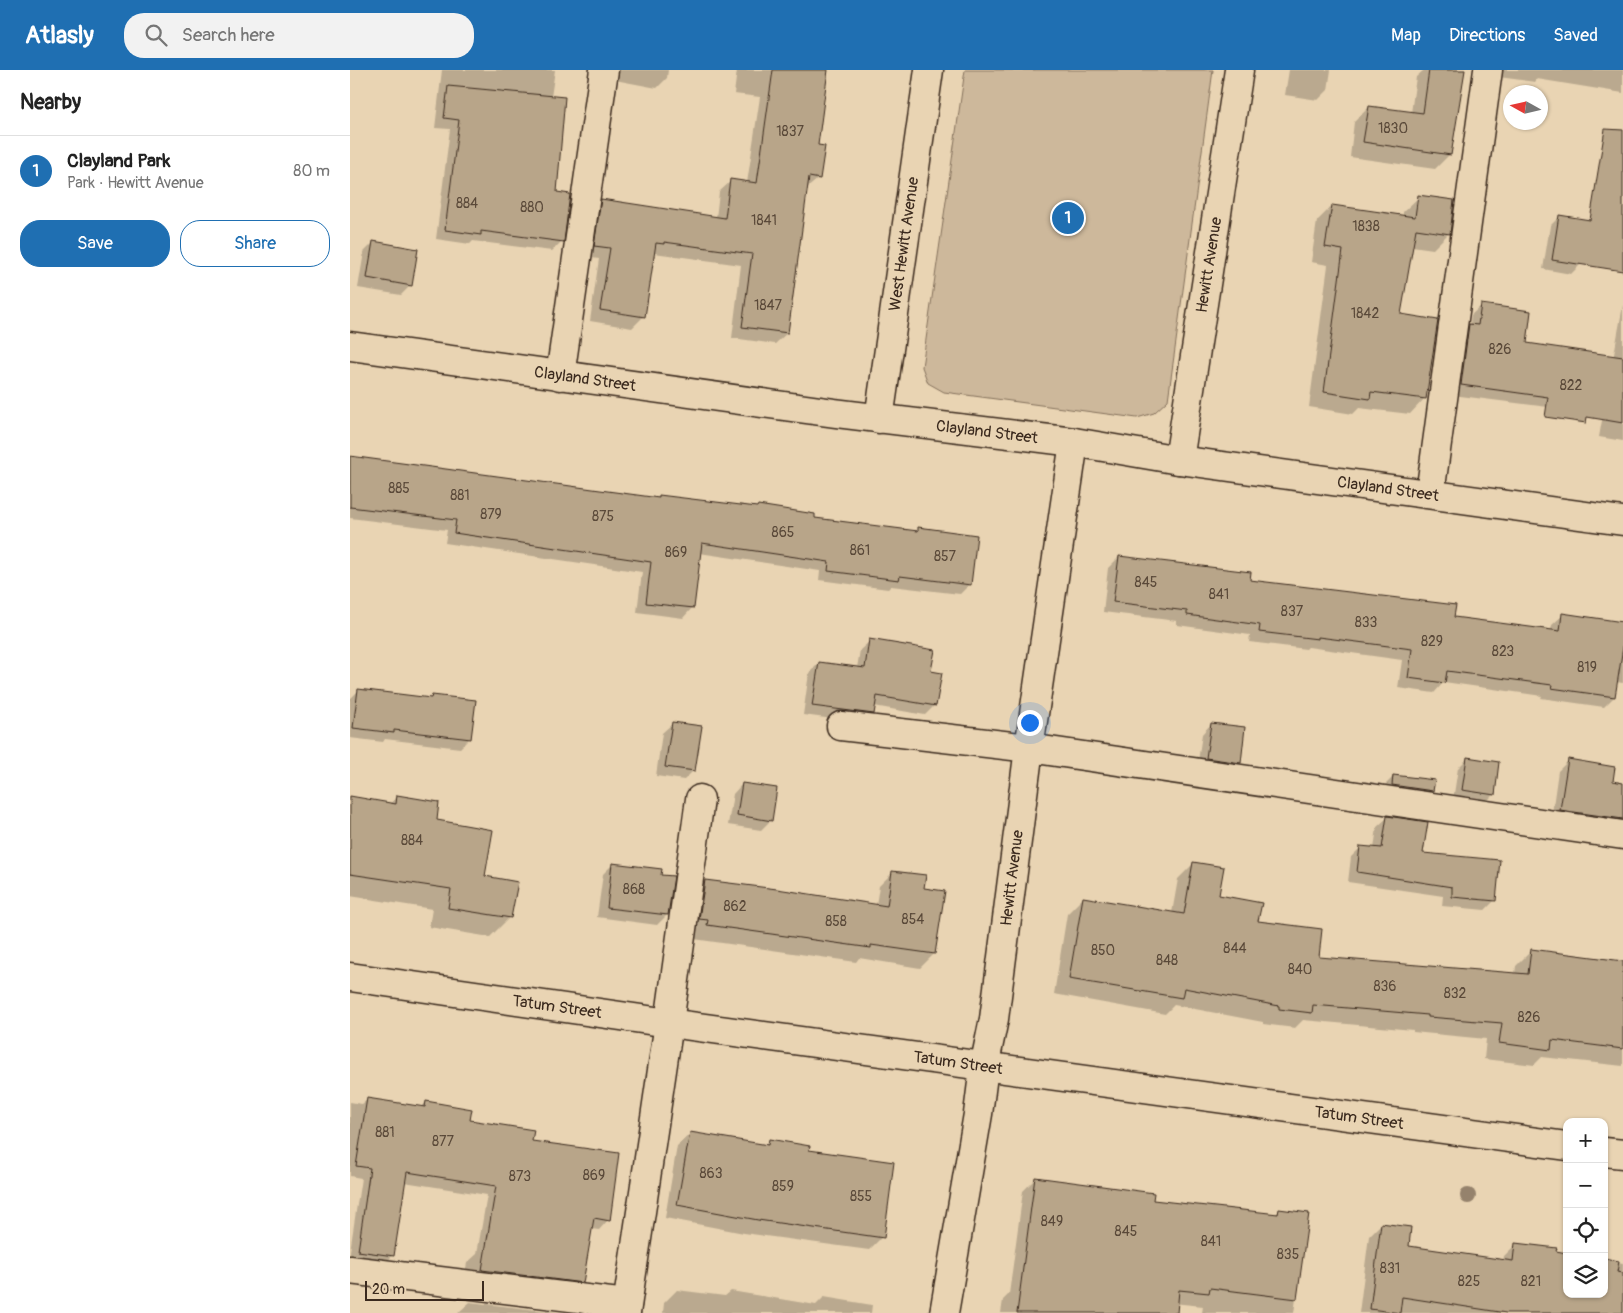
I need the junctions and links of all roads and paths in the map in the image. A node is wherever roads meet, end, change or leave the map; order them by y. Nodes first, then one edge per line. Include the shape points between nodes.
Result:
1 (604, 70) edge
2 (930, 70) edge
3 (1239, 70) edge
4 (1488, 70) edge
5 (350, 346) edge
6 (560, 376) junction
7 (879, 419) junction
8 (1074, 442) junction
9 (1179, 460) junction
10 (1430, 494) junction
11 (1623, 522) edge
12 (841, 726) dead end
13 (1029, 748) junction
14 (700, 799) dead end
15 (1623, 835) edge
16 (350, 977) edge
17 (669, 1023) junction
18 (984, 1067) junction
19 (1563, 1145) edge
20 (1608, 1152) edge
21 (1623, 1154) edge
22 (350, 1270) edge
23 (626, 1309) edge
24 (944, 1313) edge

1 - 6 street
2 - 7 street, West Hewitt Avenue
3 - 9 street, Hewitt Avenue
4 - 10 street
5 - 6 street, Clayland Street
6 - 7 street, Clayland Street
7 - 8 street, Clayland Street
8 - 9 street, Clayland Street
8 - 13 street, Hewitt Avenue
9 - 10 street, Clayland Street
10 - 11 street, Clayland Street
12 - 13 street
13 - 15 street
13 - 18 street, Hewitt Avenue via 994,1019
14 - 17 street
16 - 17 street, Tatum Street
17 - 18 street, Tatum Street
17 - 23 street
18 - 19 street, Tatum Street
18 - 24 street, Hewitt Avenue
20 - 21 street
22 - 23 street

